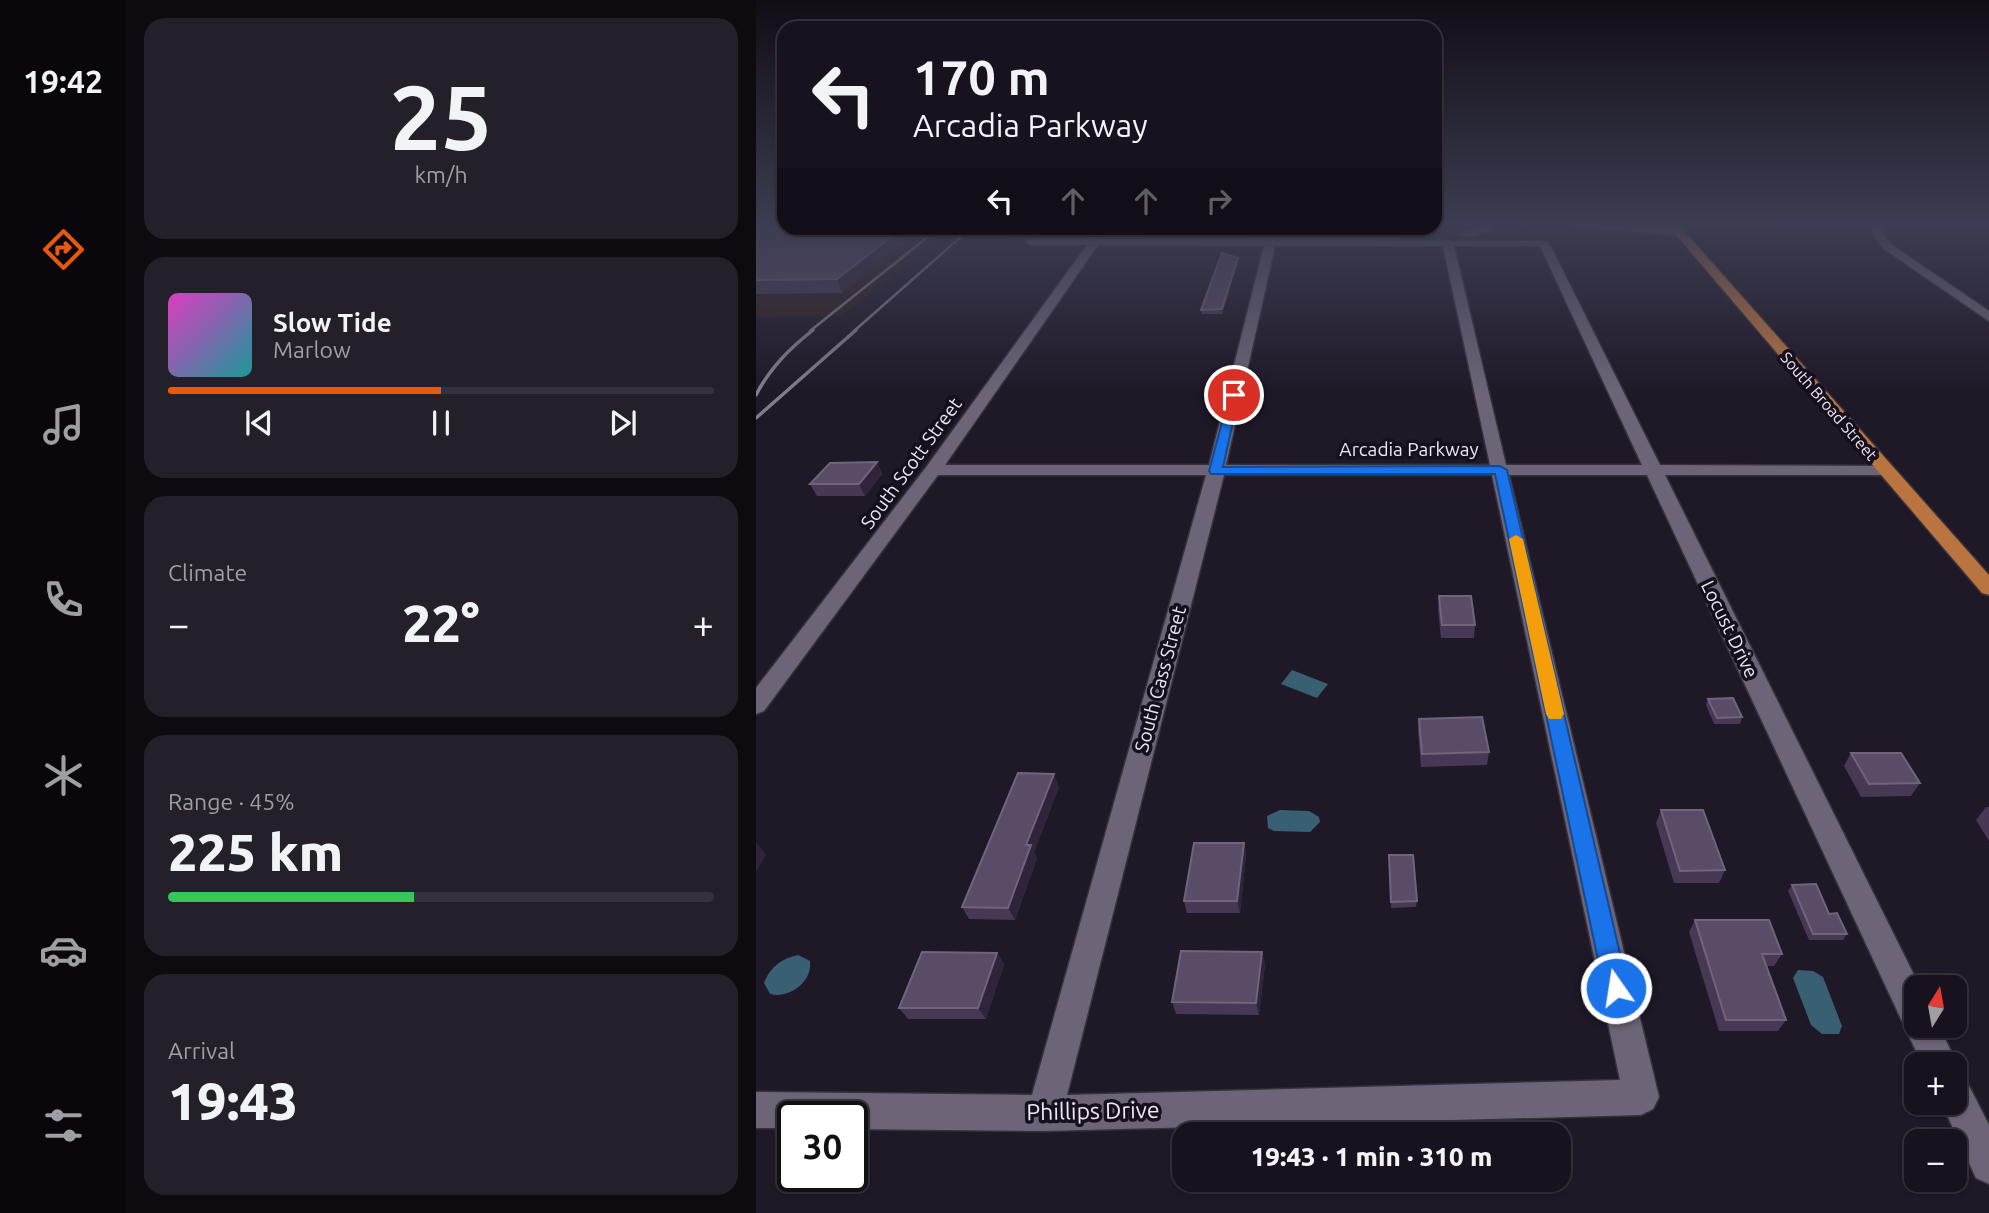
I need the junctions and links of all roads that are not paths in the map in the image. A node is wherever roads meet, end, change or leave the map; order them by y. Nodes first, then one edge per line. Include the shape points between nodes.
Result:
1 (1068, 280) edge
2 (1258, 280) edge
3 (1456, 280) edge
4 (1562, 280) edge
5 (1720, 280) edge
6 (1935, 280) edge
7 (1989, 317) edge
8 (933, 470) junction
9 (1500, 470) junction
10 (1885, 470) junction
11 (1216, 471) junction
12 (1654, 471) junction
13 (1989, 588) edge
14 (756, 705) edge
15 (1904, 989) edge
16 (756, 1110) edge
17 (1045, 1113) junction
18 (1965, 1115) edge
19 (1989, 1165) edge

1 - 8 street, South Scott Street
2 - 11 street, South Cass Street
3 - 9 street
4 - 12 street, Locust Drive
5 - 10 main road, South Broad Street
6 - 7 street
8 - 11 street, Arcadia Parkway
8 - 14 street, South Scott Street
9 - 11 street, Arcadia Parkway
9 - 12 street, Arcadia Parkway
9 - 17 street, Phillips Drive via 1641,1097
10 - 12 street, Arcadia Parkway
10 - 13 main road, South Broad Street
11 - 17 street, South Cass Street
12 - 15 street, Locust Drive
16 - 17 street, Phillips Drive
18 - 19 street

